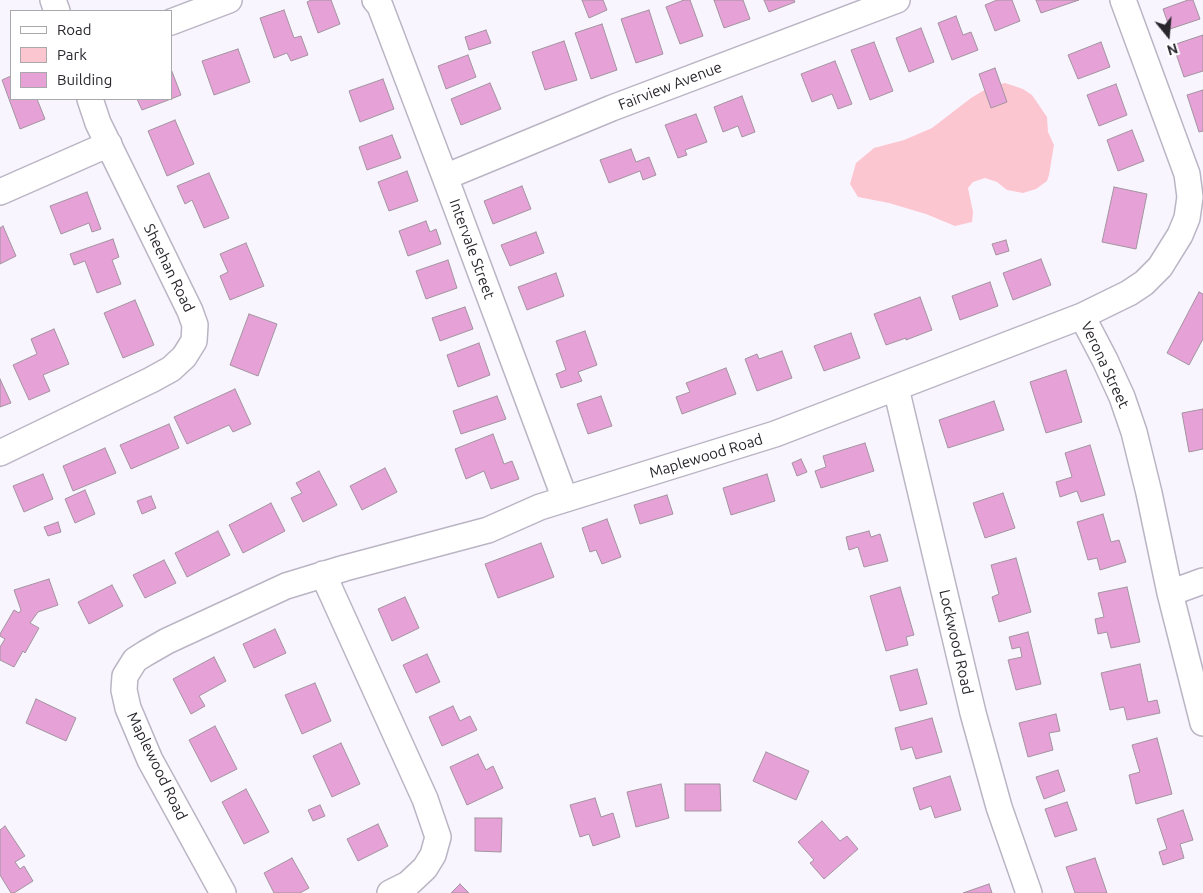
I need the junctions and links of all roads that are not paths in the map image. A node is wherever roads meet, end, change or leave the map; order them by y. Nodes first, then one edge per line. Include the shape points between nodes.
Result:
1 (229, 0) edge
2 (375, 0) edge
3 (897, 0) edge
4 (1123, 0) edge
5 (172, 22) edge
6 (90, 100) edge
7 (108, 144) junction
8 (445, 177) junction
9 (0, 192) edge
10 (1082, 316) junction
11 (896, 388) junction
12 (0, 453) edge
13 (565, 499) junction
14 (322, 574) junction
15 (1203, 581) edge
16 (1170, 593) junction
17 (1203, 723) edge
18 (223, 893) edge
19 (390, 893) edge
20 (1029, 893) edge

1 - 5 street
2 - 8 street, Intervale Street
3 - 8 street, Fairview Avenue via 612,108
4 - 10 street, Verona Street via 1187,174 1190,197 1180,235 1160,267 1129,293
6 - 7 street, Sheehan Road
7 - 9 street
7 - 12 street, Sheehan Road via 190,311 195,325 194,341 171,369
8 - 13 street, Intervale Street
10 - 11 street, Maplewood Road
10 - 16 street, Verona Street via 1122,397 1134,432
11 - 13 street, Maplewood Road via 775,434
11 - 20 street, Lockwood Road via 973,713
13 - 14 street, Maplewood Road via 488,530
14 - 18 street, Maplewood Road via 286,586 167,641 136,660 125,676 128,708 150,760
14 - 19 street via 425,798 438,837 425,868 408,884
15 - 16 street
16 - 17 street, Verona Street

